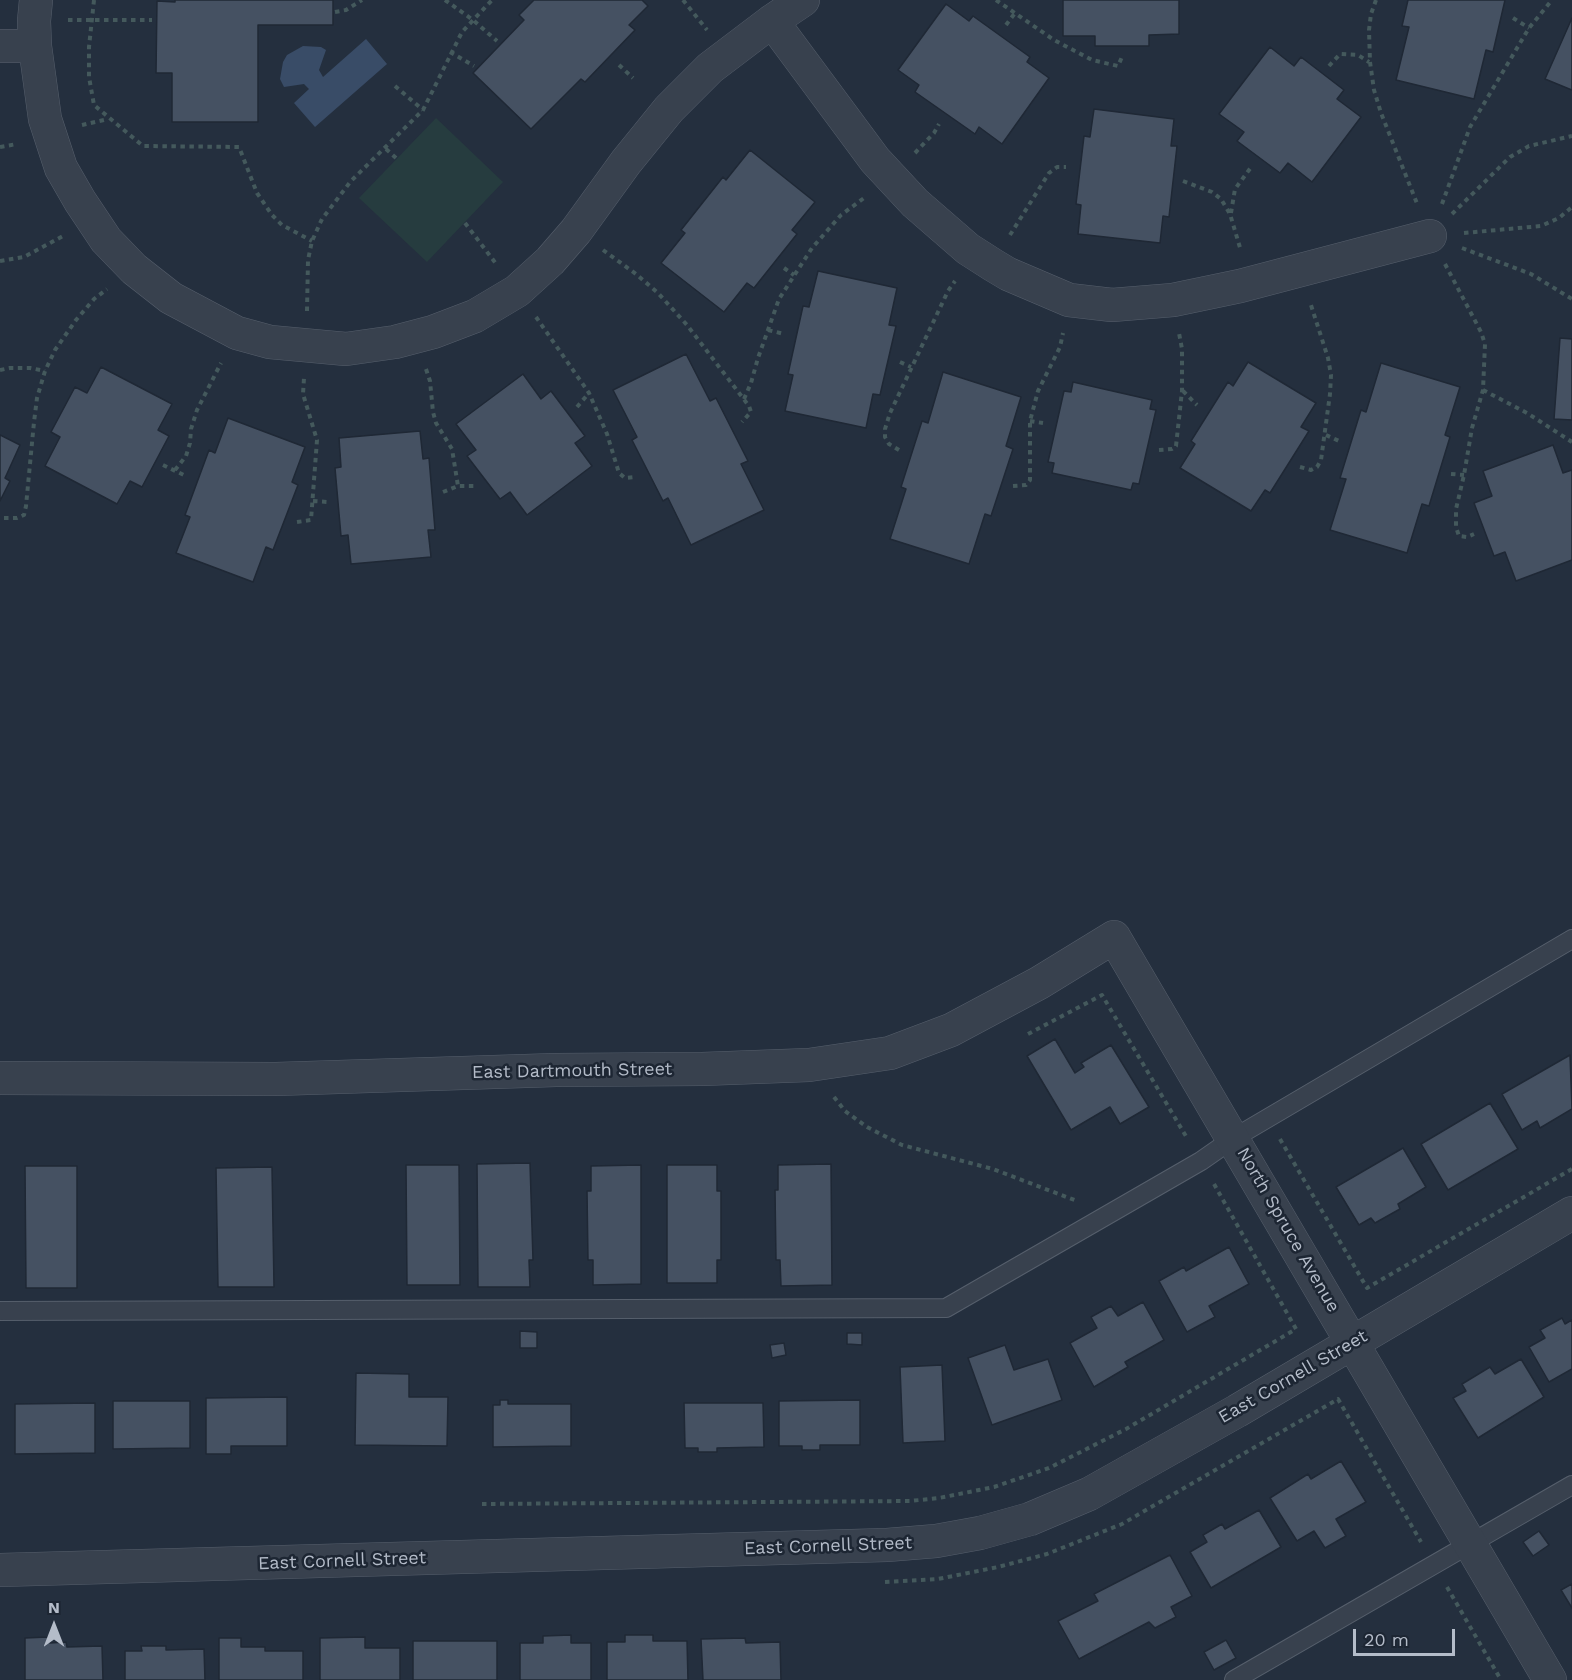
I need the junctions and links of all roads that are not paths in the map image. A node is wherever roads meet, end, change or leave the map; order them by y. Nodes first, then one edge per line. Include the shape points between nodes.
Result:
1 (803, 0) edge
2 (772, 21) junction
3 (35, 22) edge
4 (0, 46) edge
5 (1430, 236) road end
6 (1114, 937) joint
7 (1572, 939) edge
8 (0, 1077) edge
9 (1234, 1138) junction
10 (1572, 1213) edge
11 (0, 1311) edge
12 (1353, 1342) junction
13 (1572, 1485) edge
14 (1470, 1543) junction
15 (0, 1570) edge
16 (1234, 1680) edge
17 (1550, 1680) edge

1 - 2 street
2 - 3 street via 710,68 669,109 576,231 517,291 475,316 433,332 346,349 270,342 237,333 171,298 106,240 61,168 45,119
2 - 5 street via 875,160 915,203 984,259 1008,274 1069,300 1112,305 1173,300
3 - 4 street
6 - 8 street, East Dartmouth Street via 951,1030 890,1053 809,1065 276,1079
6 - 9 street, North Spruce Avenue
7 - 9 lane
9 - 11 lane via 1201,1161 946,1308
9 - 12 street, North Spruce Avenue
10 - 12 street, East Cornell Street
12 - 14 street, North Spruce Avenue
12 - 15 street, East Cornell Street via 1089,1494 1030,1519 936,1541
13 - 14 lane
14 - 16 lane
14 - 17 street, North Spruce Avenue

